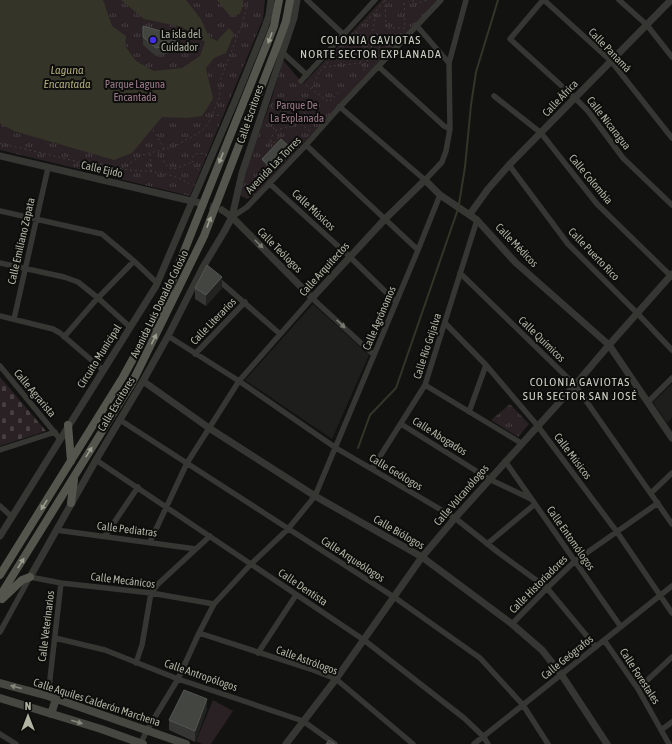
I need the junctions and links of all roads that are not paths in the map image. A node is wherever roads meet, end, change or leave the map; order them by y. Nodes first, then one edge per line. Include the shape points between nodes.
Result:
1 (271, 0) edge
2 (279, 0) edge
3 (290, 0) edge
4 (297, 0) edge
5 (307, 0) edge
6 (375, 0) edge
7 (441, 0) edge
8 (466, 0) edge
9 (544, 0) edge
10 (619, 0) edge
11 (671, 0) edge
12 (416, 25) junction
13 (647, 25) junction
14 (343, 34) junction
15 (282, 52) junction
16 (672, 57) edge
17 (611, 61) junction
18 (449, 63) junction
19 (379, 66) junction
20 (307, 75) junction
21 (303, 83) road end
22 (494, 96) dead end
23 (575, 98) junction
24 (340, 107) junction
25 (450, 129) junction
26 (541, 133) junction
27 (672, 138) edge
28 (306, 145) junction
29 (0, 156) edge
30 (509, 165) junction
31 (48, 168) junction
32 (425, 180) junction
33 (269, 183) junction
34 (440, 195) junction
35 (235, 201) junction
36 (196, 202) junction
37 (672, 205) edge
38 (246, 207) junction
39 (222, 210) tunnel mouth
40 (0, 211) edge
41 (470, 214) junction
42 (232, 217) junction
43 (37, 219) junction
44 (385, 219) junction
45 (477, 220) junction
46 (418, 250) junction
47 (350, 257) junction
48 (134, 261) junction
49 (0, 263) edge
50 (203, 267) junction
51 (25, 269) junction
52 (460, 273) junction
53 (672, 275) edge
54 (157, 284) junction
55 (98, 298) junction
56 (312, 298) junction
57 (245, 302) junction
58 (396, 302) junction
59 (637, 313) junction
60 (0, 316) edge
61 (14, 319) junction
62 (445, 323) junction
63 (130, 327) junction
64 (280, 334) junction
65 (168, 336) junction
66 (64, 337) junction
67 (609, 345) junction
68 (672, 350) edge
69 (195, 354) junction
70 (374, 355) junction
71 (486, 365) junction
72 (0, 366) edge
73 (103, 370) junction
74 (672, 378) edge
75 (143, 381) junction
76 (239, 381) junction
77 (425, 385) junction
78 (575, 385) junction
79 (648, 402) junction
80 (469, 412) junction
81 (120, 420) junction
82 (401, 424) junction
83 (68, 425) junction
84 (537, 425) junction
85 (209, 428) junction
86 (55, 432) junction
87 (672, 438) edge
88 (60, 439) junction
89 (521, 443) junction
90 (336, 448) junction
91 (0, 450) edge
92 (96, 460) junction
93 (71, 461) junction
94 (505, 461) junction
95 (187, 463) junction
96 (372, 469) junction
97 (672, 473) edge
98 (74, 476) junction
99 (489, 479) junction
100 (138, 487) junction
101 (651, 493) junction
102 (315, 496) junction
103 (533, 501) junction
104 (71, 503) junction
105 (658, 504) junction
106 (0, 506) edge
107 (166, 507) junction
108 (11, 516) junction
109 (455, 518) junction
110 (672, 524) edge
111 (288, 529) junction
112 (56, 530) junction
113 (617, 532) junction
114 (0, 536) edge
115 (105, 536) junction
116 (210, 536) junction
117 (150, 542) junction
118 (487, 544) junction
119 (196, 549) junction
120 (422, 558) junction
121 (575, 561) junction
122 (251, 564) junction
123 (0, 575) edge
124 (30, 577) junction
125 (61, 583) junction
126 (672, 586) edge
127 (547, 588) junction
128 (151, 593) junction
129 (296, 595) junction
130 (0, 596) edge
131 (660, 596) junction
132 (394, 597) junction
133 (0, 601) edge
134 (214, 604) junction
135 (672, 613) edge
136 (512, 624) junction
137 (621, 627) junction
138 (0, 632) edge
139 (198, 633) junction
140 (55, 638) junction
141 (364, 640) junction
142 (604, 640) junction
143 (596, 647) junction
144 (258, 653) junction
145 (672, 657) edge
146 (136, 663) junction
147 (561, 674) junction
148 (178, 679) junction
149 (336, 679) junction
150 (0, 683) edge
151 (638, 689) junction
152 (48, 696) junction
153 (0, 698) edge
154 (56, 699) junction
155 (523, 705) junction
156 (52, 714) junction
157 (303, 721) junction
158 (672, 722) edge
159 (147, 730) junction
160 (661, 730) junction
161 (0, 734) edge
162 (483, 736) junction
163 (16, 744) edge
164 (142, 744) edge
165 (186, 744) edge
166 (286, 744) edge
167 (335, 744) edge
168 (413, 744) edge
169 (474, 744) edge
170 (488, 744) edge
171 (548, 744) edge
172 (607, 744) edge
173 (669, 744) edge

1 - 36 street via 265,27 196,192
2 -> 93 main road, Avenida Luis Donaldo Colosio via 274,26 163,304 123,378
98 -> 3 main road, Avenida Luis Donaldo Colosio via 132,383 204,236 277,46
4 - 15 street, Calle Escritores via 294,18
5 - 14 street
6 - 14 street
7 - 12 street, Avenida Las Torres
8 - 18 street, Calle Arquitectos
9 - 17 street, Calle Panamá
9 - 23 street, Calle Nicaragua via 510,39
10 - 13 street
11 - 13 street, Calle África
12 - 18 street
12 - 19 street, Avenida Las Torres
13 - 16 street
13 - 17 street, Calle África
14 - 20 street
15 - 20 street
15 - 35 street, Calle Escritores
17 - 23 street, Calle África
17 - 27 street, Calle Panamá
18 - 25 street, Calle Arquitectos
19 - 24 street, Avenida Las Torres
19 - 25 street
20 - 21 street
22 - 26 street, Calle Colombia
23 - 26 street, Calle África
23 - 37 street, Calle Nicaragua via 588,111 623,158
24 - 28 street, Avenida Las Torres
24 - 32 street, Calle Médicos
25 - 32 street, Calle Arquitectos via 442,162
26 - 30 street, Calle África
26 - 53 street, Calle Colombia via 597,204
28 - 33 street, Avenida Las Torres
28 - 44 street
29 - 31 street, Calle Ejido
30 - 41 street, Calle África
30 - 59 street, Calle Puerto Rico via 568,244
31 - 36 street, Calle Ejido
31 - 43 street, Calle Emiliano Zapata
32 - 34 street, Calle Médicos
32 - 44 street, Calle Arquitectos
33 - 38 street, Avenida Las Torres
33 - 47 street, Calle Músicos
34 - 41 street, Calle Médicos
34 - 46 street, Calle Agrónomos
35 - 38 street
35 - 42 street, Calle Escritores
36 - 54 street, Circuito Municipal
38 - 42 street, Avenida Las Torres
39 - 42 street, Calle Teólogos
40 - 43 street
41 - 45 street, Calle Médicos
42 - 50 street, Calle Escritores
42 -> 56 street, Calle Teólogos
43 - 48 street via 102,234
43 - 51 street, Calle Emiliano Zapata
44 - 46 street
44 - 47 street, Calle Arquitectos
45 - 52 street, Calle Río Grijalva
45 - 67 street, Calle Médicos via 515,262
46 - 58 street, Calle Agrónomos
47 - 56 street, Calle Arquitectos
47 - 58 street, Calle Músicos
48 - 54 street
48 - 55 street
49 - 51 street
50 - 57 street
50 - 65 street, Calle Escritores
51 - 55 street via 73,280
51 - 61 street, Calle Emiliano Zapata
52 - 62 street, Calle Río Grijalva
52 - 78 street, Calle Químicos
53 - 59 street, Calle Vulcanólogos
54 - 63 street, Circuito Municipal
55 - 63 street
55 - 66 street
56 - 64 street, Calle Arquitectos
56 -> 70 street, Calle Teólogos
57 - 64 street
57 - 69 street, Calle Literarios
58 - 70 street, Calle Agrónomos
59 - 67 street, Calle Vulcanólogos
59 - 68 street, Calle Puerto Rico
60 - 61 street
61 - 66 street via 49,327
62 - 71 street, Calle Músicos
62 - 77 street, Calle Río Grijalva
63 - 73 street, Circuito Municipal
64 - 76 street, Calle Arquitectos
65 - 69 street, Calle Geólogos
65 - 75 street, Calle Escritores
66 - 73 street
67 - 78 street, Calle Vulcanólogos
67 - 79 street, Calle Médicos
69 - 76 street, Calle Geólogos
70 - 90 street, Calle Agrónomos
71 - 80 street
71 - 84 street, Calle Músicos
72 - 86 street, Calle Agrarista
73 - 83 street, Circuito Municipal
74 - 79 street
75 - 81 street, Calle Escritores
75 - 85 street, Calle Biólogos
76 - 85 street, Calle Arquitectos
76 - 90 street, Calle Geólogos
77 - 80 street
77 - 82 street, Calle Río Grijalva
78 - 84 street, Calle Vulcanólogos
78 - 101 street, Calle Químicos
79 - 87 street, Calle Médicos
80 - 89 street
81 - 92 street, Calle Escritores
81 - 95 street, Calle Arqueólogos
82 - 96 street, Calle Río Grijalva
82 - 99 street, Calle Abogados
83 - 88 street, Circuito Municipal
83 - 93 main road
84 - 89 street, Calle Vulcanólogos
84 - 113 street, Calle Músicos
85 - 95 street, Calle Arquitectos
85 - 102 street, Calle Biólogos
86 - 88 street, Calle Agrarista
86 - 91 street
88 - 108 street, Circuito Municipal
89 - 94 street, Calle Vulcanólogos
90 - 96 street, Calle Geólogos
90 - 102 street, Calle Agrónomos
92 - 100 street, Calle Dentista
92 - 104 street, Calle Escritores
93 -> 123 main road, Avenida Luis Donaldo Colosio
94 - 99 street, Calle Vulcanólogos
94 - 103 street, Calle Entomólogos
95 - 107 street, Calle Arquitectos
95 - 111 street, Calle Arqueólogos
96 - 109 street, Calle Geólogos
97 - 101 street
98 - 104 main road
130 -> 98 main road, Avenida Luis Donaldo Colosio
99 - 103 street, Calle Abogados
99 - 109 street, Calle Vulcanólogos
100 - 107 street, Calle Dentista
100 - 115 street
101 - 105 street, Calle Químicos
102 - 111 street, Calle Agrónomos
102 - 120 street, Calle Biólogos
103 - 118 street
103 - 121 street, Calle Entomólogos
104 - 112 street, Calle Escritores
105 - 110 street, Calle Químicos
105 - 113 street, Calle Historiadores
106 - 108 street
107 - 116 street, Calle Dentista
107 - 117 street, Calle Arquitectos
108 - 114 street, Circuito Municipal
109 - 118 street, Calle Geólogos
109 - 120 street, Calle Vulcanólogos
111 - 122 street
111 - 132 street, Calle Arqueólogos
112 - 115 street, Calle Pediatras
112 - 124 street, Calle Escritores
113 - 121 street, Calle Historiadores
113 - 131 street, Calle Músicos
115 - 117 street, Calle Pediatras
116 - 119 street
116 - 122 street, Calle Dentista
117 - 119 street, Calle Pediatras
118 - 127 street, Calle Geólogos
119 - 128 street
120 - 132 street, Calle Vulcanólogos
120 - 136 street, Calle Biólogos
121 - 127 street, Calle Historiadores
121 - 137 street, Calle Entomólogos
122 - 129 street, Calle Dentista
122 - 134 street
124 - 125 street, Calle Mecánicos
124 - 133 main road via 22,580
124 - 138 street, Calle Escritores
125 - 128 street, Calle Mecánicos
125 - 140 street, Calle Veterinarios
126 - 131 street, Calle Geógrafos
127 - 136 street, Calle Historiadores
127 - 143 street, Calle Geólogos
128 - 134 street, Calle Mecánicos
128 - 146 street via 142,645
129 - 141 street, Calle Dentista
129 - 144 street
131 - 135 street, Calle Músicos
131 - 137 street, Calle Geógrafos
132 - 141 street, Calle Vulcanólogos
132 - 155 street, Calle Arqueólogos via 480,658
134 - 139 street
136 - 147 street, Calle Biólogos via 542,650
137 - 142 street, Calle Geógrafos
139 - 144 street, Calle Astrólogos
139 - 148 street
140 - 146 street, Calle Antropólogos via 105,650
140 - 152 street, Calle Veterinarios
141 - 149 street, Calle Vulcanólogos
141 - 162 street, Calle Dentista via 464,718
142 - 143 street, Calle Geógrafos
142 - 151 street, Calle Forestales
143 - 147 street, Calle Geógrafos
144 - 149 street, Calle Astrólogos
145 - 151 street
146 - 148 street, Calle Antropólogos
147 - 155 street, Calle Geógrafos
147 - 172 street, Calle Biólogos
148 - 157 street, Calle Antropólogos
148 - 159 street
149 - 157 street, Calle Vulcanólogos
149 - 168 street, Calle Astrólogos
152 -> 150 main road, Calle Aquiles Calderón Marchena
151 - 160 street, Calle Forestales
152 - 154 main road, Calle Aquiles Calderón Marchena
153 - 156 main road
154 - 156 main road
154 - 159 main road, Calle Aquiles Calderón Marchena
155 - 162 street, Calle Geógrafos
155 - 171 street, Calle Arqueólogos
156 -> 164 main road
157 - 166 street, Calle Vulcanólogos
157 - 167 street, Calle Antropólogos
158 - 160 street
159 - 164 street
159 - 165 main road, Calle Aquiles Calderón Marchena
160 - 173 street, Calle Forestales
161 - 163 street
162 - 169 street, Calle Geógrafos
162 - 170 street, Calle Dentista

